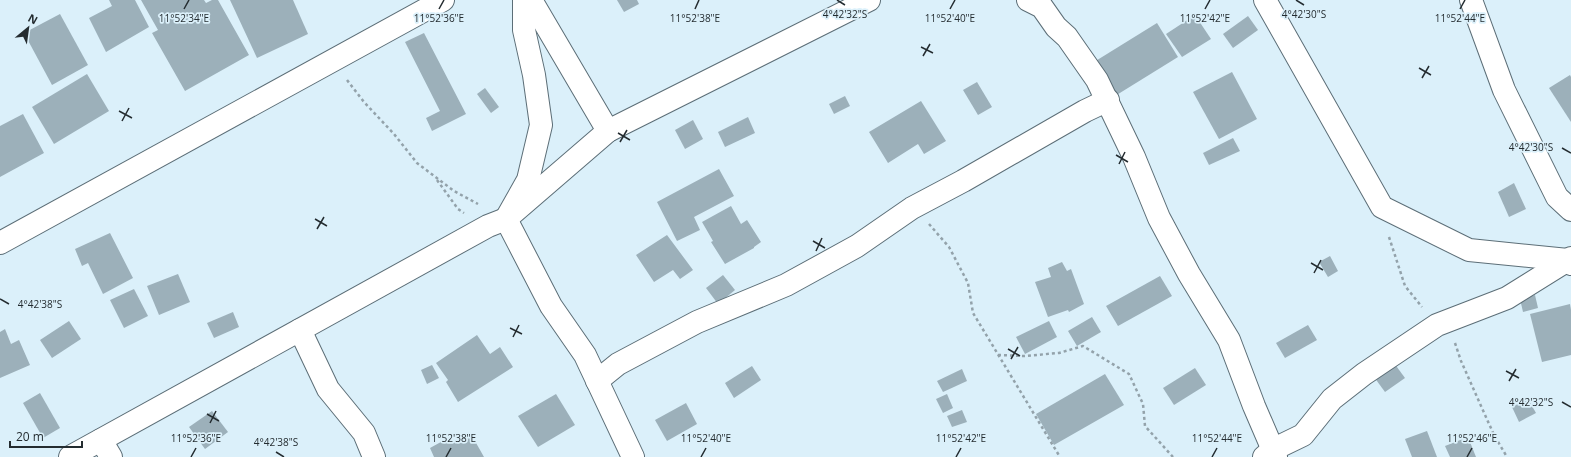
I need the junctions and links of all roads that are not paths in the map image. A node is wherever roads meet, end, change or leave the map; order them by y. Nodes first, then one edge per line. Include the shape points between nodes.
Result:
1 (443, 0) edge
2 (524, 0) edge
3 (531, 0) edge
4 (869, 0) edge
5 (1028, 0) edge
6 (1265, 0) edge
7 (1471, 0) edge
8 (1108, 100) junction
9 (608, 131) junction
10 (1571, 210) edge
11 (502, 217) junction
12 (0, 243) edge
13 (1570, 261) edge
14 (300, 330) junction
15 (597, 382) junction
16 (106, 449) edge
17 (1271, 455) edge
18 (70, 457) edge
19 (374, 457) edge
20 (633, 457) edge

1 - 12 street
2 - 11 street via 524,30 534,75 540,125 528,180
3 - 9 street
4 - 9 street
5 - 8 street via 1042,7 1056,27 1067,37
6 - 13 street via 1382,207 1469,250
7 - 10 street via 1504,90 1557,197
8 - 15 street via 915,207 857,246 786,285 690,326 618,364
8 - 17 street via 1159,218 1229,340
9 - 11 street
11 - 14 street
11 - 15 street via 551,306 585,355
13 - 17 street via 1506,298 1437,325 1364,374 1332,399 1303,435
14 - 16 street
14 - 19 street via 328,389 364,433
15 - 20 street
16 - 18 street

